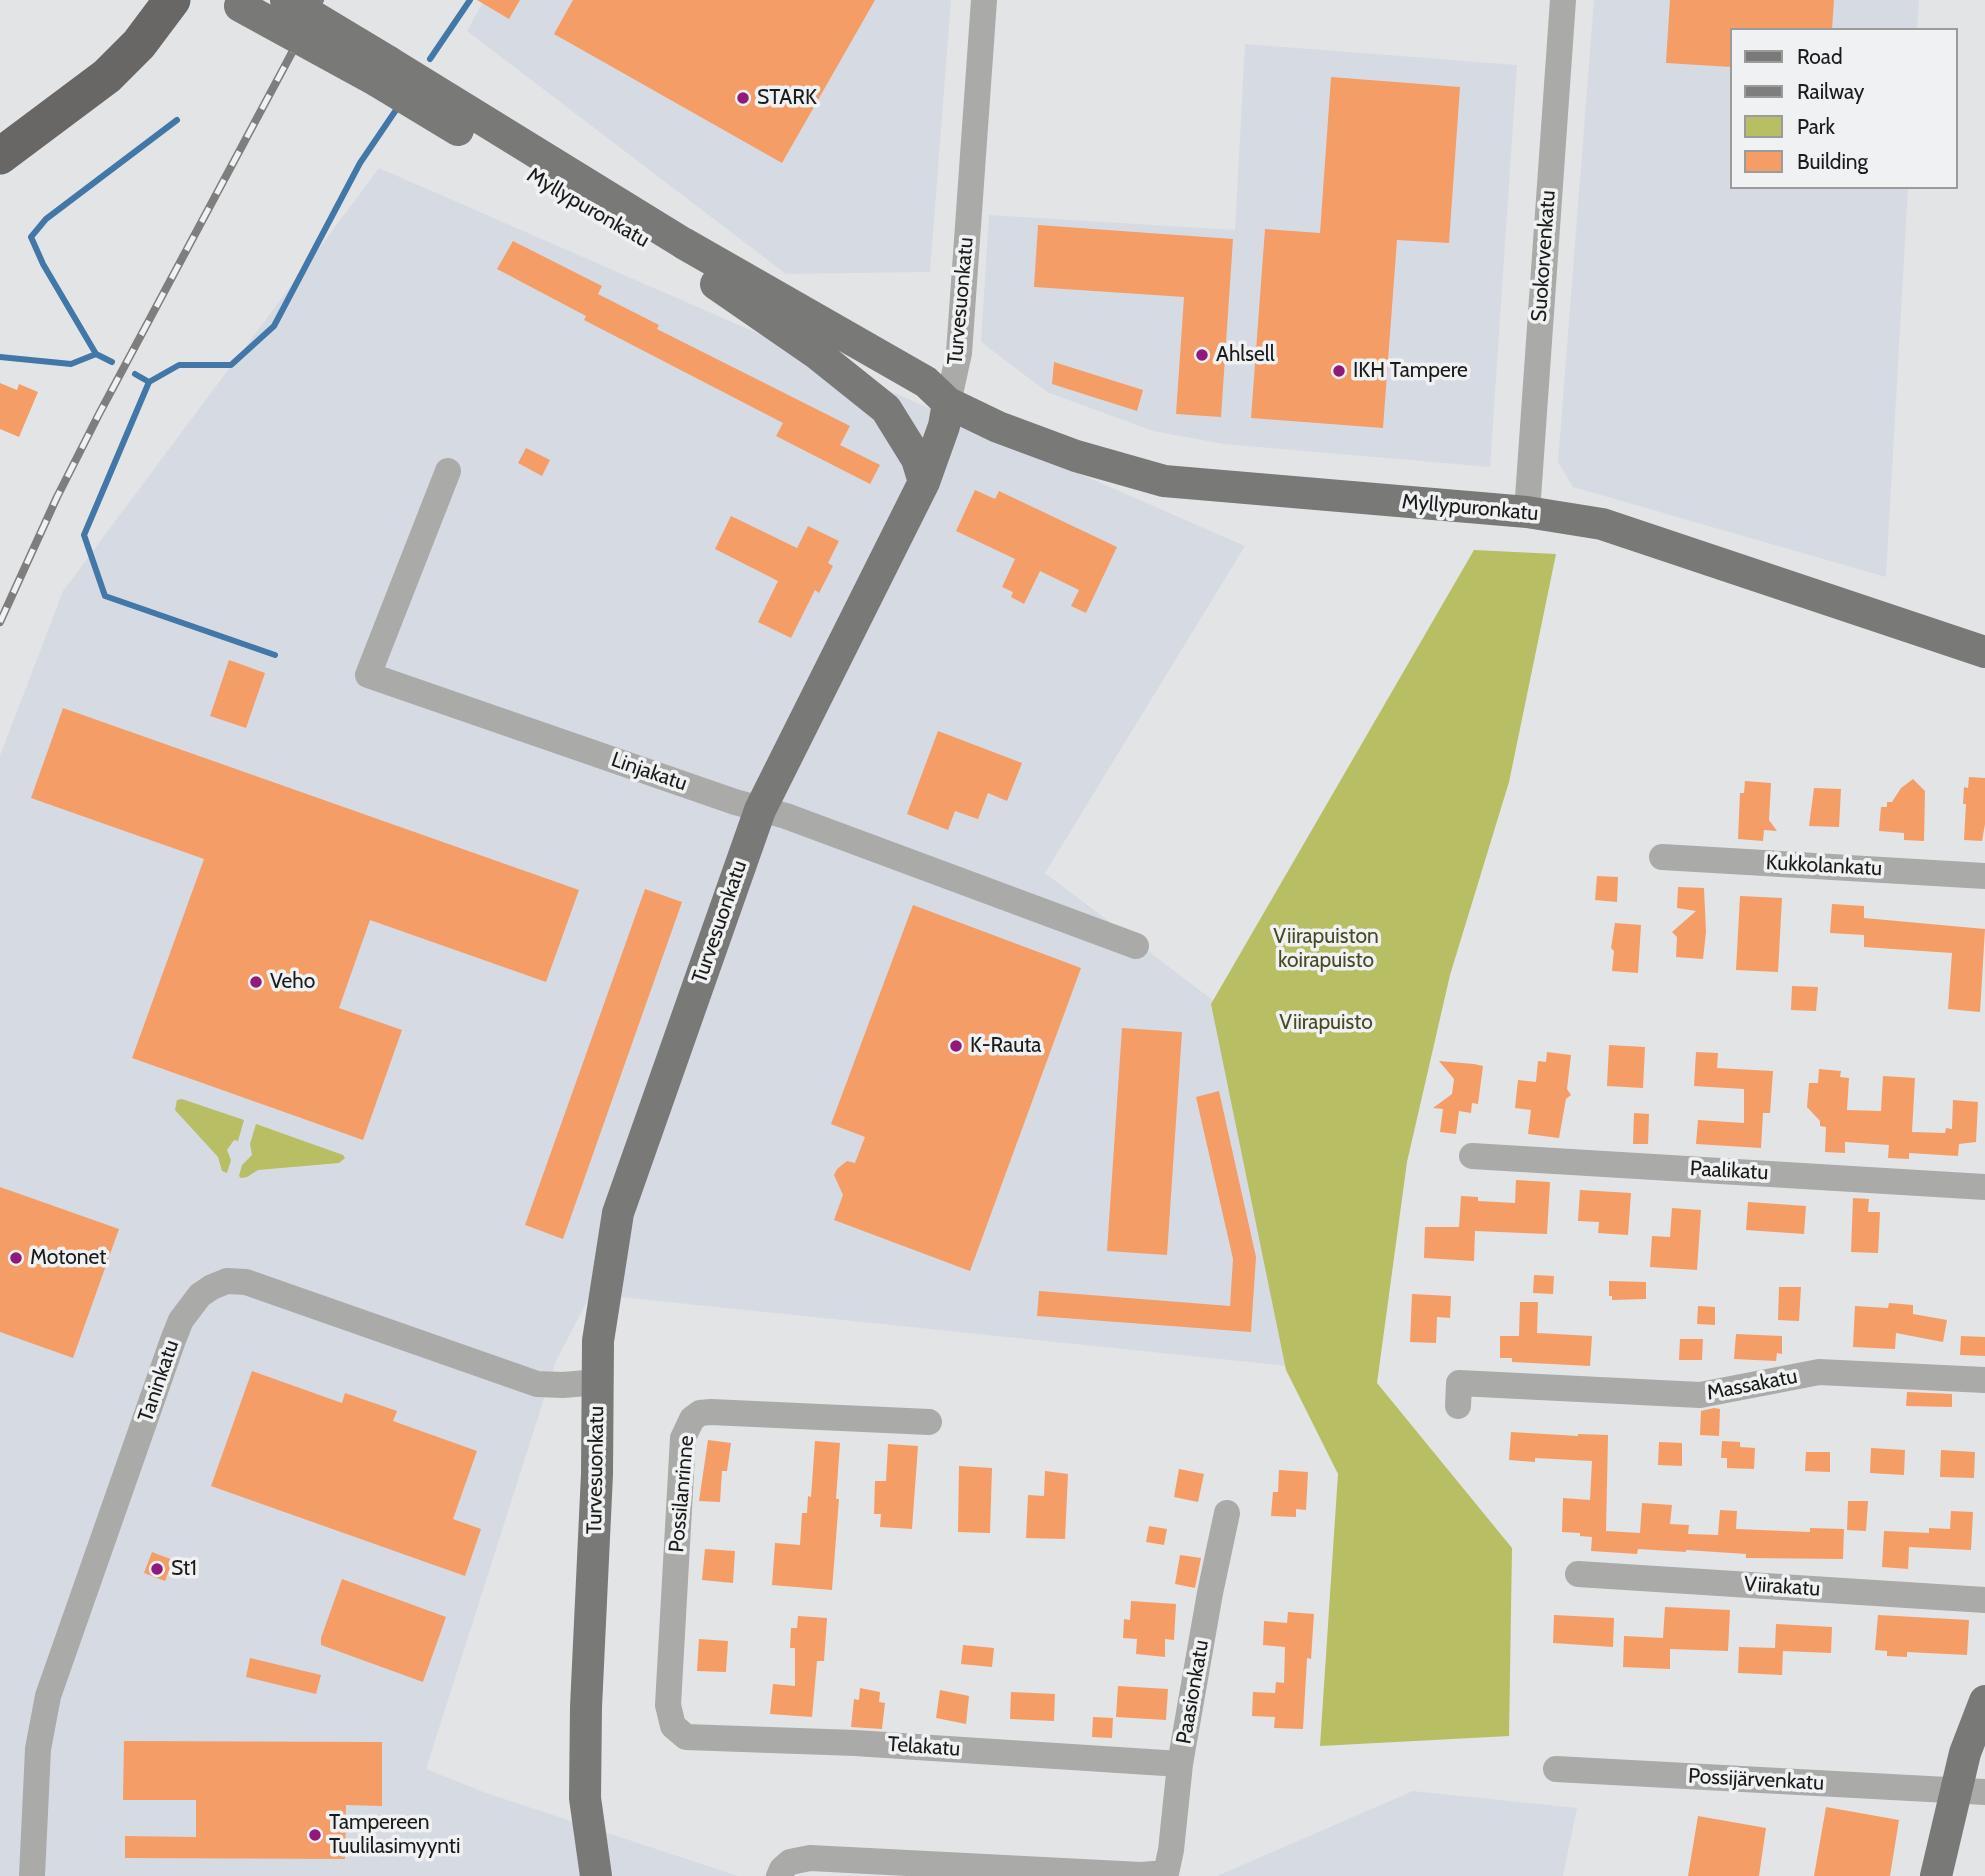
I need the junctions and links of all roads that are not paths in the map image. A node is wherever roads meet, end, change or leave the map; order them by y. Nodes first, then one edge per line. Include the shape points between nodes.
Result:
1 (172, 0) edge
2 (286, 0) edge
3 (984, 0) edge
4 (1563, 0) edge
5 (235, 3) edge
6 (383, 72) junction
7 (0, 156) edge
8 (697, 271) junction
9 (948, 403) junction
10 (448, 471) dead end
11 (924, 482) junction
12 (1527, 512) junction
13 (1985, 652) edge
14 (760, 810) junction
15 (1662, 857) dead end
16 (1985, 876) edge
17 (1136, 946) dead end
18 (1472, 1156) dead end
19 (1985, 1187) edge
20 (1985, 1380) edge
21 (598, 1382) junction
22 (1458, 1406) dead end
23 (929, 1422) dead end
24 (1227, 1513) dead end
25 (1578, 1574) dead end
26 (1985, 1600) edge
27 (1985, 1701) edge
28 (673, 1726) joint
29 (1180, 1764) junction
30 (1556, 1769) dead end
31 (1971, 1791) edge
32 (32, 1876) edge
33 (596, 1876) edge
34 (779, 1876) edge
35 (1936, 1876) edge

1 - 7 highway via 139,44 107,76
2 - 6 main road, Myllypuronkatu, bridge
3 - 9 street, Turvesuonkatu via 959,353
4 - 12 street, Suokorvenkatu
5 - 6 main road, Myllypuronkatu, bridge
6 - 8 main road, Myllypuronkatu via 579,204
6 - 9 main road, Myllypuronkatu via 926,382
8 - 9 main road, Myllypuronkatu via 918,402
8 - 11 main road via 816,353 886,409 917,459
9 - 11 main road, Turvesuonkatu
9 - 12 main road, Myllypuronkatu via 1076,456 1164,481
10 - 14 street, Linjakatu via 368,675
11 - 14 main road, Turvesuonkatu
12 - 13 main road, Myllypuronkatu via 1637,534
14 - 17 street, Linjakatu via 921,864
14 - 21 main road, Turvesuonkatu via 618,1213 598,1340
15 - 16 street, Kukkolankatu
18 - 19 street, Paalikatu
20 - 22 street, Massakatu via 1819,1372 1700,1395 1459,1383
21 - 32 street, Taninkatu via 537,1384 246,1282 227,1281 200,1295 173,1340 48,1696 38,1749
21 - 33 main road, Turvesuonkatu via 585,1798
23 - 28 street, Possilanrinne via 711,1412 692,1419 682,1451 668,1705
24 - 29 street, Paasionkatu
25 - 26 street, Viirakatu
27 - 31 main road via 1965,1753
28 - 29 street, Telakatu via 686,1737 855,1742
29 - 34 street, Paasionkatu via 1166,1873 810,1858 790,1862
30 - 31 street, Possijärvenkatu
31 - 35 main road

